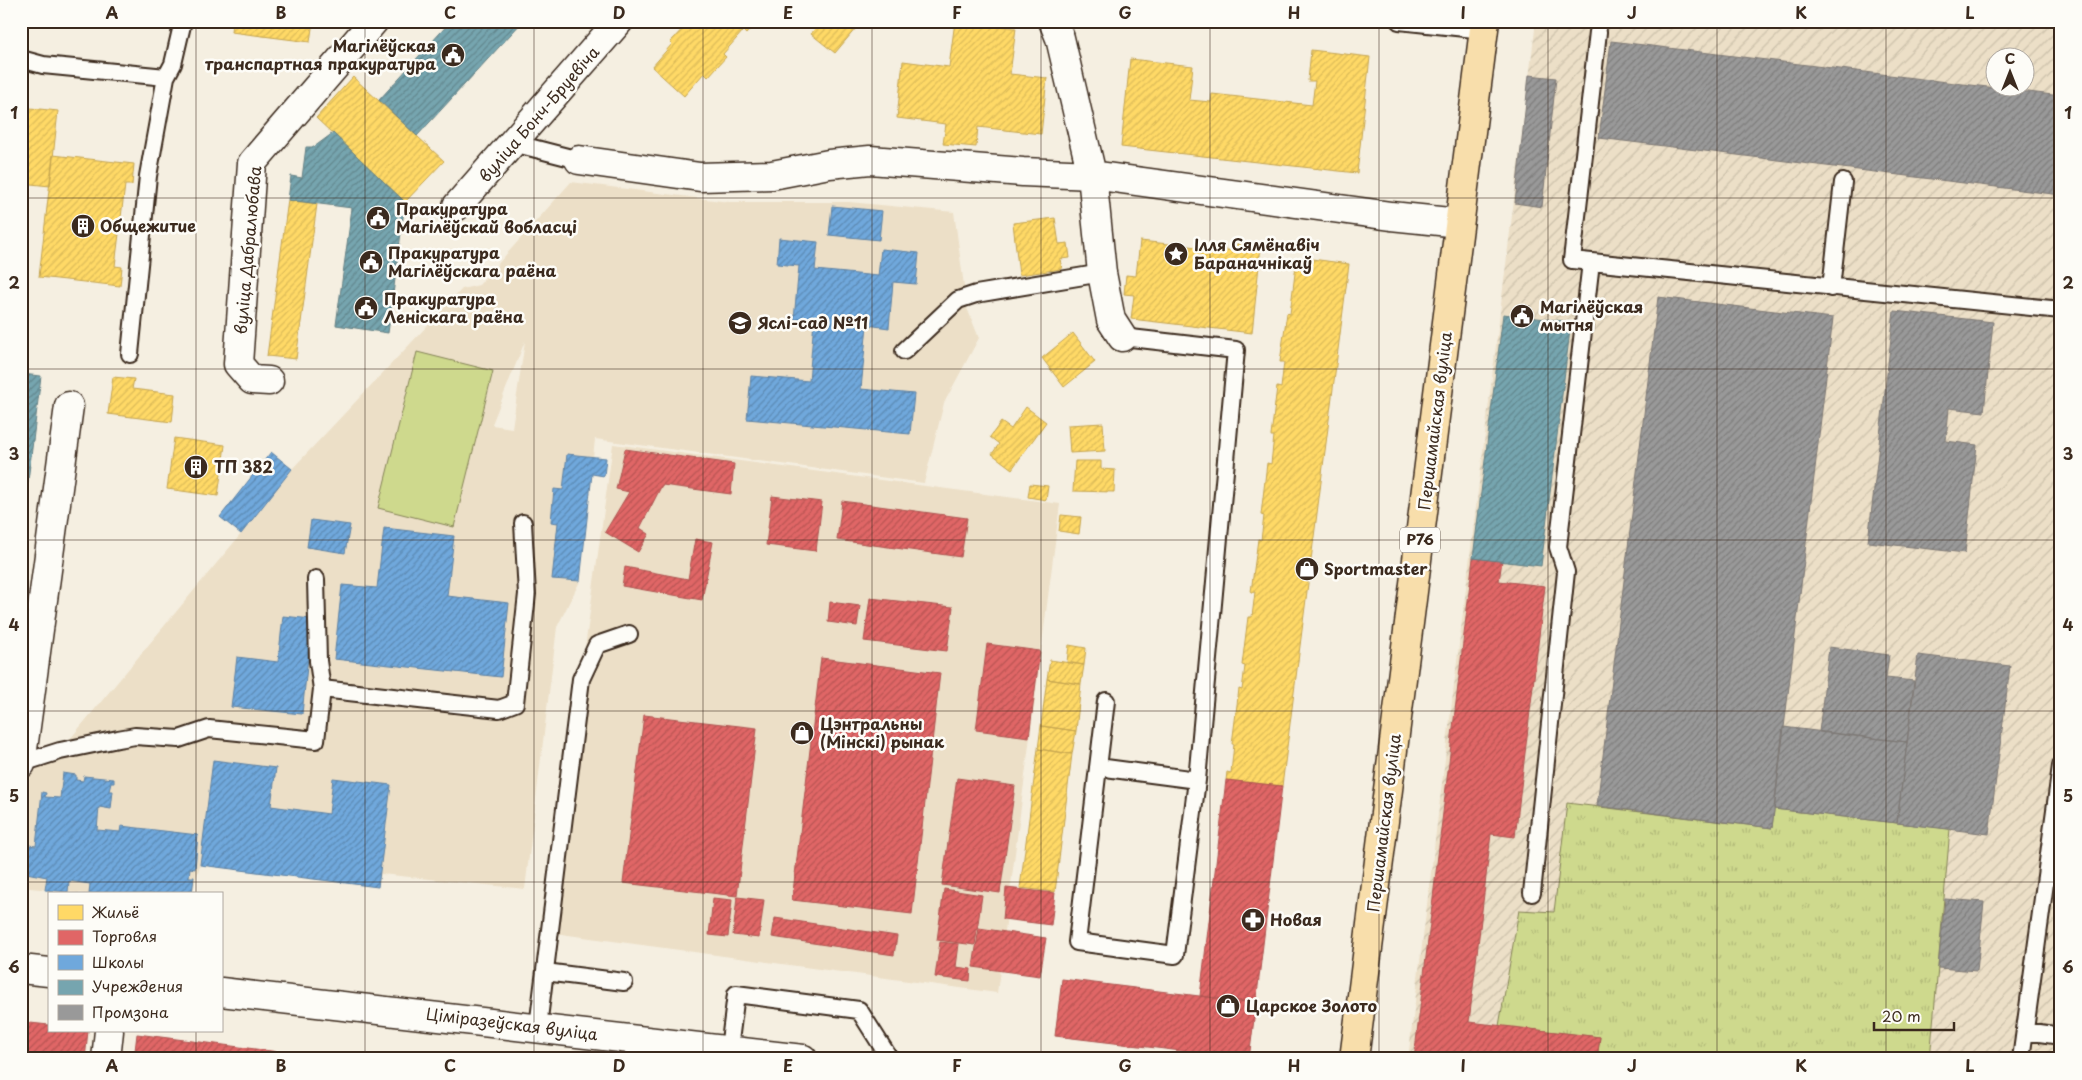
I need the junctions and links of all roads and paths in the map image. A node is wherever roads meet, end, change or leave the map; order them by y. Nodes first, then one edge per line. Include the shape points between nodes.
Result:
1 (183, 21) edge
2 (374, 21) edge
3 (620, 21) edge
4 (1053, 21) edge
5 (1399, 21) edge
6 (1484, 25) edge
7 (1598, 32) dead end
8 (21, 59) edge
9 (166, 77) junction
10 (514, 143) junction
11 (579, 160) joint
12 (1092, 174) junction
13 (1843, 182) dead end
14 (457, 206) dead end
15 (1459, 223) junction
16 (1591, 262) junction
17 (1102, 273) junction
18 (1831, 288) junction
19 (2061, 310) edge
20 (1122, 337) joint
21 (904, 351) dead end
22 (130, 354) dead end
23 (269, 381) dead end
24 (69, 406) dead end
25 (523, 523) dead end
26 (316, 579) dead end
27 (629, 634) dead end
28 (322, 689) junction
29 (1106, 701) dead end
30 (21, 764) edge
31 (2061, 766) edge
32 (1098, 767) junction
33 (1196, 780) junction
34 (1532, 893) dead end
35 (21, 969) edge
36 (48, 972) edge
37 (545, 972) junction
38 (624, 982) dead end
39 (222, 992) edge
40 (538, 1027) junction
41 (2025, 1031) junction
42 (110, 1032) edge
43 (2061, 1036) edge
44 (730, 1050) junction
45 (106, 1059) edge
46 (803, 1059) edge
47 (890, 1059) edge
48 (1354, 1059) edge
49 (2021, 1059) edge

1 - 9 lane via 173,64
2 - 23 street, вуліца Дабралюбава via 252,163 238,364 252,380
3 - 10 street, вуліца Бонч-Бруевіча
4 - 12 street via 1060,38
5 - 6 lane
6 - 15 main road, Першамайская вуліца / Р76
7 - 16 lane via 1572,260
8 - 9 lane via 43,65
9 - 22 lane via 148,176
10 - 11 lane
10 - 14 street, вуліца Бонч-Бруевіча
11 - 12 street via 700,177 772,175 870,160
12 - 15 street
12 - 17 street
13 - 18 lane
15 - 48 main road, Першамайская вуліца / Р76
16 - 18 lane
16 - 34 lane via 1558,547 1566,572
17 - 20 street via 1111,320
17 - 21 lane via 976,294 958,300
18 - 19 lane
20 - 33 lane via 1236,350
24 - 30 street
25 - 28 lane via 527,594 515,703 499,709
26 - 28 lane via 318,662
27 - 37 lane via 597,645 581,679
28 - 30 lane via 316,740 210,729 179,739 135,736 118,739 60,751
29 - 32 lane
31 - 41 lane
32 - 33 lane
32 - 33 lane via 1077,942 1175,955
35 - 36 street
37 - 38 lane
37 - 40 lane
39 - 40 street, Ціміразеўская вуліца
40 - 44 street, Ціміразеўская вуліца
41 - 43 lane
41 - 49 lane
42 - 45 street
44 - 46 street, Ціміразеўская вуліца
44 - 47 lane via 736,994 858,1010

